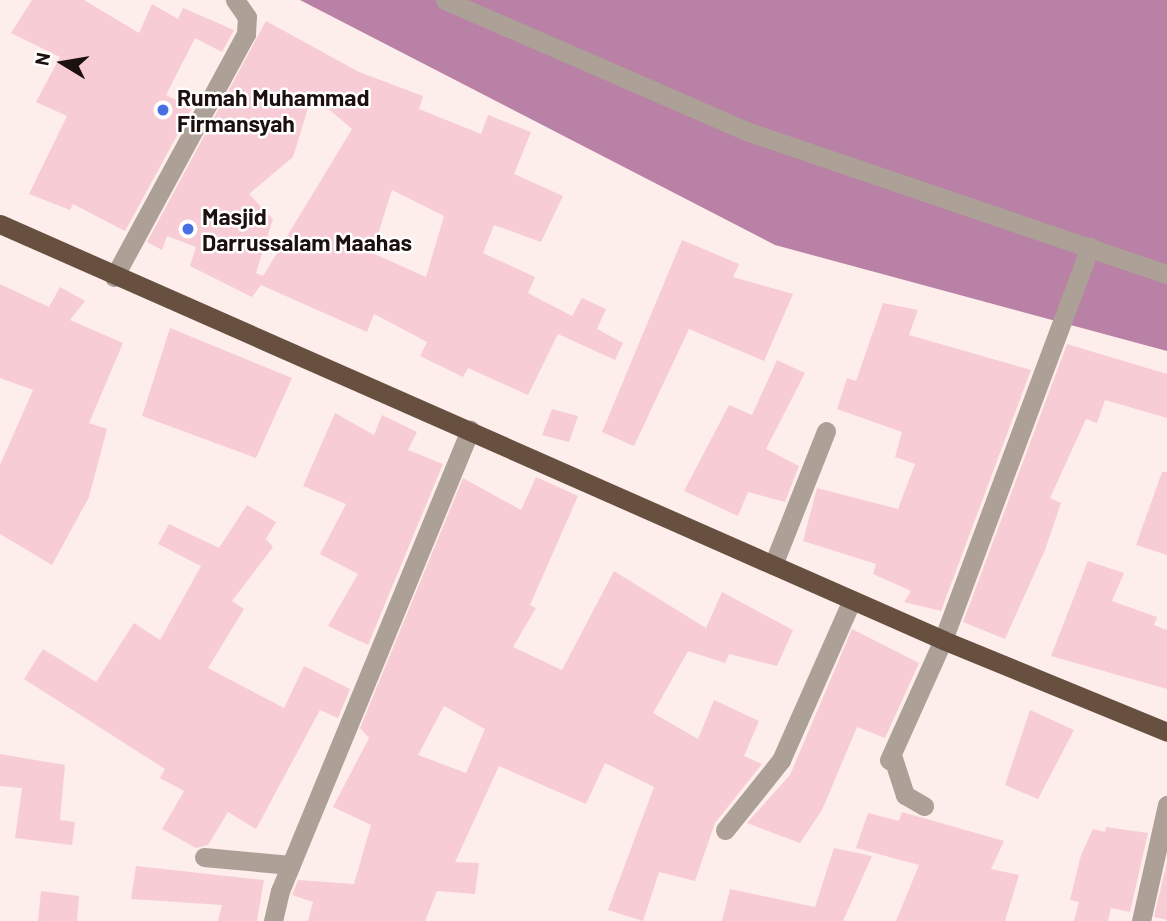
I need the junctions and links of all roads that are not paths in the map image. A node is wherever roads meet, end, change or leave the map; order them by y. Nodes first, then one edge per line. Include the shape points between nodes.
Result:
1 (235, 0) edge
2 (445, 0) edge
3 (0, 224) edge
4 (1090, 247) junction
5 (1167, 274) edge
6 (114, 277) junction
7 (470, 430) junction
8 (827, 431) dead end
9 (773, 565) junction
10 (852, 600) junction
11 (943, 640) junction
12 (1167, 732) edge
13 (1167, 805) edge
14 (924, 806) dead end
15 (725, 830) dead end
16 (204, 857) dead end
17 (291, 864) junction
18 (273, 921) edge
19 (1141, 921) edge

1 - 6 street via 247,17 246,34
2 - 4 street via 749,132
3 - 6 highway
4 - 5 street
4 - 11 street
6 - 7 highway via 322,361
7 - 9 highway
7 - 17 street
8 - 9 street
9 - 10 highway
10 - 11 highway
10 - 15 street via 781,760
11 - 12 highway
11 - 14 street via 891,758 905,794
13 - 19 street
16 - 17 street
17 - 18 street

